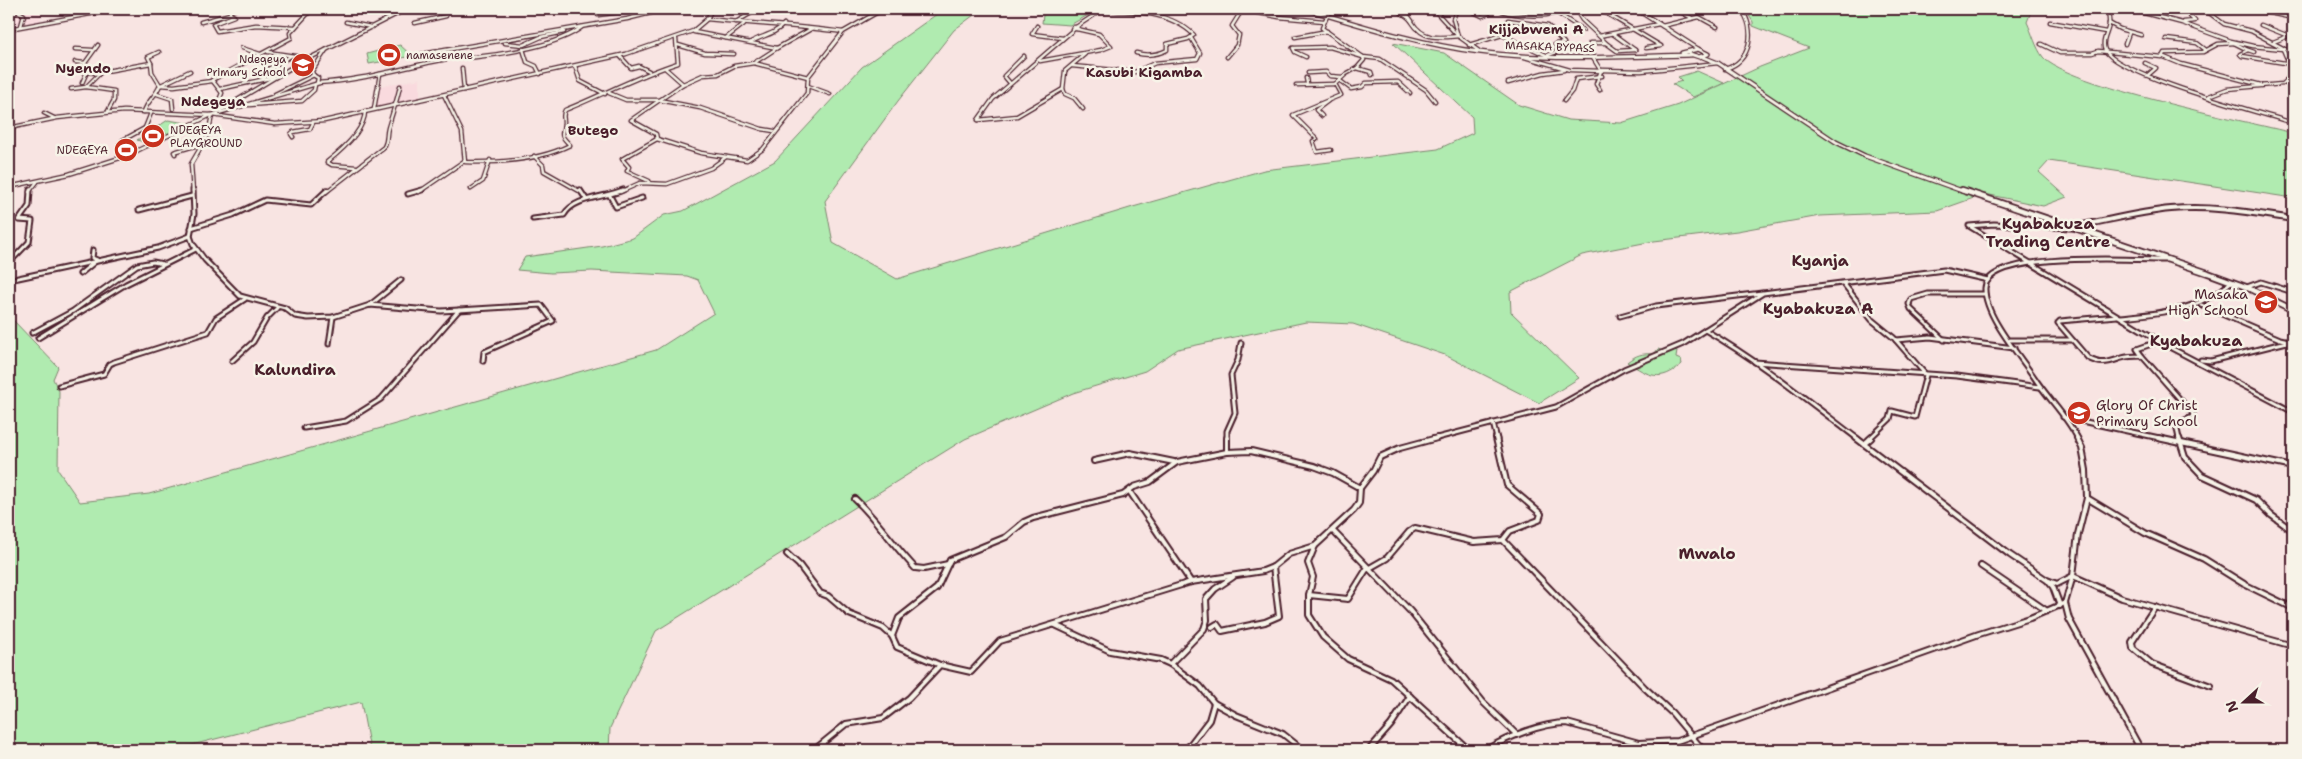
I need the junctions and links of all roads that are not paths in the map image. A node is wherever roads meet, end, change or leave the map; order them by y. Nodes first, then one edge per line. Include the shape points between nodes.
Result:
1 (14, 9) edge
2 (117, 9) edge
3 (236, 9) edge
4 (312, 9) edge
5 (407, 9) edge
6 (448, 9) edge
7 (642, 9) edge
8 (667, 9) edge
9 (758, 9) edge
10 (781, 9) edge
11 (882, 9) edge
12 (1105, 9) edge
13 (1241, 9) edge
14 (1306, 9) edge
15 (1330, 9) edge
16 (1397, 9) edge
17 (1438, 9) edge
18 (1457, 9) edge
19 (1468, 9) edge
20 (1551, 9) edge
21 (1558, 9) edge
22 (1575, 9) edge
23 (1599, 9) edge
24 (1628, 9) edge
25 (1636, 9) edge
26 (1674, 9) edge
27 (1741, 9) edge
28 (2107, 9) edge
29 (2129, 9) edge
30 (2182, 9) edge
31 (2198, 9) edge
32 (2251, 9) edge
33 (712, 10) edge
34 (1404, 10) dead end
35 (738, 11) dead end
36 (1502, 11) dead end
37 (799, 12) dead end
38 (1490, 13) dead end
39 (1557, 13) junction
40 (230, 14) junction
41 (598, 14) dead end
42 (1611, 15) junction
43 (1327, 16) junction
44 (1541, 16) junction
45 (1693, 18) junction
46 (2293, 18) edge
47 (707, 19) junction
48 (1508, 20) dead end
49 (1324, 21) junction
50 (1412, 21) junction
51 (201, 22) dead end
52 (346, 22) dead end
53 (415, 22) dead end
54 (735, 22) junction
55 (2050, 22) dead end
56 (2109, 22) junction
57 (745, 23) junction
58 (2182, 23) junction
59 (784, 24) junction
60 (1546, 24) junction
61 (21, 25) junction
62 (1660, 25) junction
63 (1037, 26) dead end
64 (2261, 26) dead end
65 (296, 27) junction
66 (582, 27) junction
67 (1717, 27) dead end
68 (9, 28) edge
69 (372, 28) junction
70 (1077, 28) junction
71 (811, 29) junction
72 (1583, 30) dead end
73 (1636, 30) junction
74 (693, 31) junction
75 (1328, 31) junction
76 (843, 32) junction
77 (2106, 32) junction
78 (2129, 33) junction
79 (1612, 34) junction
80 (1295, 36) dead end
81 (1458, 36) junction
82 (1599, 36) junction
83 (2141, 36) dead end
84 (726, 38) junction
85 (1190, 38) junction
86 (676, 39) junction
87 (2166, 39) dead end
88 (1062, 40) junction
89 (2231, 41) junction
90 (751, 42) junction
91 (1686, 42) junction
92 (2273, 42) junction
93 (506, 43) dead end
94 (1590, 43) dead end
95 (1606, 43) junction
96 (2235, 43) junction
97 (2041, 44) dead end
98 (2124, 44) dead end
99 (98, 45) dead end
100 (678, 45) junction
101 (1469, 45) junction
102 (242, 48) dead end
103 (777, 48) junction
104 (1646, 48) dead end
105 (75, 49) dead end
106 (327, 49) junction
107 (523, 49) junction
108 (1698, 49) junction
109 (92, 50) junction
110 (1689, 50) junction
111 (2206, 50) junction
112 (2248, 50) junction
113 (2285, 50) junction
114 (2293, 50) edge
115 (159, 52) dead end
116 (267, 52) junction
117 (1479, 52) junction
118 (2254, 52) dead end
119 (1136, 53) dead end
120 (2106, 53) junction
121 (260, 54) junction
122 (422, 54) dead end
123 (734, 54) dead end
124 (1085, 54) junction
125 (1678, 54) junction
126 (1691, 55) junction
127 (1708, 55) junction
128 (291, 56) junction
129 (620, 56) junction
130 (1024, 56) dead end
131 (1044, 56) junction
132 (1521, 56) junction
133 (2164, 56) junction
134 (1227, 57) dead end
135 (1306, 57) dead end
136 (1363, 57) junction
137 (1549, 57) junction
138 (1703, 57) junction
139 (309, 58) junction
140 (1593, 58) junction
141 (1050, 59) junction
142 (1712, 60) junction
143 (75, 62) dead end
144 (1037, 62) junction
145 (85, 63) junction
146 (151, 63) junction
147 (754, 63) junction
148 (1718, 64) junction
149 (2145, 64) dead end
150 (2291, 64) junction
151 (574, 66) junction
152 (1072, 66) junction
153 (462, 68) dead end
154 (666, 68) junction
155 (1357, 68) junction
156 (1725, 69) junction
157 (1570, 70) junction
158 (190, 71) dead end
159 (1602, 71) junction
160 (101, 72) junction
161 (650, 72) junction
162 (1308, 73) dead end
163 (86, 74) junction
164 (380, 74) junction
165 (540, 74) junction
166 (314, 75) junction
167 (1372, 75) dead end
168 (2148, 75) junction
169 (1602, 76) junction
170 (277, 77) junction
171 (808, 77) junction
172 (1342, 77) junction
173 (1306, 78) dead end
174 (265, 79) junction
175 (1339, 80) junction
176 (212, 81) junction
177 (82, 83) dead end
178 (319, 83) junction
179 (1010, 83) junction
180 (1307, 83) junction
181 (1508, 83) dead end
182 (2283, 83) junction
183 (683, 84) junction
184 (1296, 84) dead end
185 (1335, 84) junction
186 (160, 85) junction
187 (315, 85) junction
188 (400, 86) dead end
189 (807, 86) junction
190 (2262, 86) junction
191 (2293, 86) edge
192 (86, 87) junction
193 (71, 89) dead end
194 (219, 89) junction
195 (1063, 89) junction
196 (464, 90) junction
197 (1600, 90) dead end
198 (1410, 93) dead end
199 (157, 94) junction
200 (607, 94) junction
201 (830, 94) dead end
202 (444, 95) junction
203 (2208, 96) junction
204 (270, 97) junction
205 (659, 100) junction
206 (1328, 100) junction
207 (9, 101) edge
208 (1435, 101) dead end
209 (1564, 101) dead end
210 (244, 105) junction
211 (396, 105) junction
212 (1315, 106) junction
213 (1323, 106) junction
214 (226, 107) junction
215 (173, 109) dead end
216 (374, 109) junction
217 (1083, 109) dead end
218 (365, 111) junction
219 (108, 112) junction
220 (144, 112) junction
221 (151, 112) junction
222 (44, 113) dead end
223 (212, 115) junction
224 (1322, 116) dead end
225 (57, 118) junction
226 (313, 123) junction
227 (2293, 123) edge
228 (15, 127) junction
229 (9, 128) edge
230 (774, 131) junction
231 (293, 136) dead end
232 (657, 139) junction
233 (123, 140) dead end
234 (202, 144) junction
235 (1331, 150) dead end
236 (175, 154) dead end
237 (534, 156) junction
238 (726, 156) junction
239 (490, 160) junction
240 (464, 162) junction
241 (357, 167) junction
242 (649, 181) dead end
243 (38, 182) junction
244 (9, 187) edge
245 (471, 189) dead end
246 (408, 194) dead end
247 (192, 196) junction
248 (610, 196) junction
249 (642, 198) dead end
250 (586, 199) junction
251 (139, 210) dead end
252 (533, 219) dead end
253 (2293, 219) edge
254 (191, 228) junction
255 (2072, 228) junction
256 (190, 236) junction
257 (196, 249) junction
258 (93, 250) dead end
259 (97, 260) junction
260 (2168, 260) junction
261 (9, 263) edge
262 (2030, 263) junction
263 (166, 264) junction
264 (80, 274) dead end
265 (9, 280) edge
266 (401, 280) dead end
267 (1988, 280) junction
268 (2231, 281) junction
269 (1843, 283) junction
270 (2246, 287) junction
271 (2293, 292) edge
272 (1763, 293) junction
273 (1985, 294) junction
274 (245, 299) junction
275 (2201, 304) junction
276 (370, 305) junction
277 (276, 308) junction
278 (459, 310) junction
279 (2293, 310) edge
280 (1620, 316) dead end
281 (333, 317) junction
282 (2119, 317) junction
283 (1705, 330) junction
284 (32, 332) dead end
285 (38, 338) dead end
286 (1896, 340) junction
287 (1944, 340) junction
288 (2009, 340) junction
289 (2072, 340) junction
290 (2161, 341) junction
291 (2291, 342) edge
292 (1241, 343) dead end
293 (329, 344) dead end
294 (2015, 348) junction
295 (2142, 356) junction
296 (232, 361) dead end
297 (483, 361) dead end
298 (1755, 362) junction
299 (2205, 362) junction
300 (1926, 375) junction
301 (59, 386) dead end
302 (2041, 388) junction
303 (2293, 412) edge
304 (2063, 416) junction
305 (1493, 423) junction
306 (304, 428) dead end
307 (2178, 442) junction
308 (1228, 444) junction
309 (1864, 444) junction
310 (1228, 452) junction
311 (1233, 452) junction
312 (1094, 461) dead end
313 (1175, 462) junction
314 (2293, 467) edge
315 (1360, 488) junction
316 (1130, 492) junction
317 (2087, 498) junction
318 (855, 499) dead end
319 (1334, 530) junction
320 (2293, 531) edge
321 (1503, 540) junction
322 (1315, 546) junction
323 (787, 554) dead end
324 (948, 564) junction
325 (1982, 566) dead end
326 (1272, 567) junction
327 (1369, 567) junction
328 (1234, 576) junction
329 (2073, 576) junction
330 (2047, 580) junction
331 (1191, 582) junction
332 (1309, 595) junction
333 (2065, 603) junction
334 (2060, 606) junction
335 (2155, 607) junction
336 (2293, 608) edge
337 (2047, 611) junction
338 (1054, 624) junction
339 (1212, 627) dead end
340 (892, 636) junction
341 (2293, 646) edge
342 (1170, 664) junction
343 (940, 665) junction
344 (2211, 686) dead end
345 (1410, 696) junction
346 (1216, 705) junction
347 (1512, 732) junction
348 (1517, 735) junction
349 (1691, 736) junction
350 (1509, 738) junction
351 (814, 750) edge
352 (1186, 750) edge
353 (1303, 750) edge
354 (1368, 750) edge
355 (1469, 750) edge
356 (1486, 750) edge
357 (1702, 750) edge
358 (2141, 750) edge

1 - 61 street via 24,15
2 - 61 street
3 - 40 street
4 - 65 street
5 - 69 street
6 - 53 street via 446,16
7 - 41 street
8 - 66 street
9 - 54 street
10 - 37 street
11 - 76 street
12 - 70 street
12 - 85 street via 1170,19 1188,29 1194,35
13 - 49 street
13 - 134 street via 1232,26 1239,35 1238,43
14 - 43 highway, MASAKA BYPASS
15 - 43 street
16 - 50 street
17 - 81 street via 1436,12
18 - 81 street via 1452,19
19 - 38 street via 1483,16
20 - 21 street
21 - 22 street
21 - 39 street
22 - 82 street
23 - 42 street
24 - 42 street
25 - 62 highway
26 - 45 street
27 - 156 street via 1749,23 1750,38 1733,67
28 - 56 street
29 - 58 street
30 - 58 street via 2195,21
31 - 92 street via 2224,24 2251,31
32 - 46 street
33 - 35 street
33 - 47 street
34 - 50 street
36 - 44 street
39 - 44 street
39 - 72 street
40 - 51 street
40 - 65 street via 234,16 213,24 217,31 256,25
42 - 73 street
43 - 49 street
43 - 117 highway, MASAKA BYPASS via 1406,39
44 - 60 street
45 - 62 street
45 - 67 street via 1702,18
47 - 54 street
47 - 74 street
48 - 60 street
49 - 75 street via 1322,28
50 - 81 street via 1414,26 1430,36
52 - 69 street
54 - 57 street
55 - 77 street
56 - 77 street
56 - 78 street
57 - 59 street
57 - 84 street
58 - 89 street
59 - 71 street
59 - 90 street via 769,36 763,35
60 - 137 street via 1564,43 1557,43 1557,52
61 - 68 street
62 - 73 street
62 - 91 highway
63 - 88 street via 1032,34
64 - 92 street via 2286,35
65 - 116 street via 290,33 292,38
66 - 93 street via 523,45
66 - 107 street via 564,37
66 - 122 street
69 - 106 street
70 - 88 street via 1072,28
70 - 124 street via 1096,32 1111,44 1108,49
71 - 76 street
71 - 103 street
73 - 79 street
73 - 104 street via 1661,46
74 - 84 street
74 - 86 street
75 - 80 street
75 - 136 street
76 - 171 street
77 - 120 street
78 - 83 street
78 - 98 street
79 - 82 street
79 - 95 street via 1635,50 1617,51
81 - 101 street
82 - 95 street
84 - 90 street
85 - 119 street via 1167,44 1164,52
85 - 152 street via 1200,53 1194,59 1159,62 1133,72
86 - 100 street
86 - 129 street
87 - 111 street via 2197,42
88 - 131 street
89 - 96 street
89 - 113 street
90 - 103 street
91 - 108 highway
91 - 110 highway
92 - 113 street
94 - 95 street
96 - 111 street via 2218,44
96 - 112 street
97 - 120 street via 2060,53
99 - 109 street
100 - 123 street via 705,53
100 - 154 street via 678,64
101 - 117 street
101 - 137 street via 1502,35
102 - 121 street
103 - 147 street
105 - 109 street
106 - 139 street
106 - 166 street via 312,71
107 - 164 street via 458,57
107 - 165 street via 527,62 536,66
108 - 110 highway, MASAKA BYPASS
108 - 127 highway
109 - 145 street
110 - 125 highway, MASAKA BYPASS
110 - 126 highway
111 - 133 street via 2164,53
112 - 118 street
112 - 150 street via 2240,55
113 - 114 street
113 - 150 street
115 - 146 street via 148,56
116 - 121 street
116 - 128 street
117 - 132 highway, MASAKA BYPASS
120 - 133 street
120 - 168 street
121 - 176 street
124 - 141 street
124 - 152 street
125 - 126 highway, MASAKA BYPASS
125 - 140 highway, MASAKA BYPASS
126 - 138 highway, MASAKA BYPASS
127 - 138 highway
127 - 142 highway
128 - 139 street
128 - 174 street via 261,73
129 - 151 street
129 - 161 street via 631,68 639,66
130 - 179 street via 1004,76
131 - 141 street
131 - 144 street
132 - 137 highway, MASAKA BYPASS
132 - 157 street
133 - 190 street via 2181,64
135 - 136 street via 1293,48 1330,47
136 - 155 street
136 - 208 street via 1389,64 1426,90
137 - 140 highway, MASAKA BYPASS
138 - 142 highway, MASAKA BYPASS
139 - 170 street
140 - 159 street
141 - 144 street
142 - 148 highway
143 - 145 street
144 - 179 street
145 - 163 street via 82,72
146 - 160 street
146 - 186 street
147 - 171 street
147 - 183 street via 703,75
148 - 156 highway
148 - 159 street
149 - 168 street via 2156,68
150 - 182 street via 2293,73
151 - 165 street
151 - 200 street via 580,81
152 - 195 street via 1065,71
153 - 196 street
154 - 161 street
154 - 183 street
155 - 167 street
155 - 172 street
156 - 255 highway via 1836,142 1865,156
157 - 159 street
157 - 181 street via 1542,71 1530,78
158 - 186 street
159 - 169 street
160 - 163 street
160 - 192 street
161 - 200 street
162 - 172 street via 1326,72 1330,76
163 - 177 street
164 - 178 street
164 - 216 street
165 - 196 street
166 - 178 street
166 - 204 street
168 - 203 street
169 - 197 street via 1596,84
169 - 209 street via 1576,79
170 - 174 street
170 - 214 street
171 - 189 street
172 - 175 street
173 - 180 street
174 - 194 street
175 - 185 street
175 - 198 street via 1351,89 1366,84 1398,82
176 - 186 street
176 - 194 street
178 - 187 street
179 - 195 street via 992,99 978,120 1017,116
180 - 184 street
180 - 185 street
182 - 190 street
182 - 191 street
183 - 205 street
185 - 206 street via 1340,95
186 - 199 street
187 - 204 street
187 - 210 street via 302,101
188 - 211 street
189 - 201 street
189 - 230 street via 807,93 788,119
190 - 203 street via 2227,89
192 - 193 street
192 - 219 street via 114,91 116,94
194 - 214 street via 222,95 218,102
195 - 217 street
196 - 202 street
199 - 215 street via 170,98
199 - 220 street
200 - 205 street via 626,100
200 - 237 street via 564,111 561,135 569,146
202 - 211 street
202 - 240 street via 462,132
203 - 227 street
204 - 210 street
205 - 230 street via 703,109
205 - 232 street via 631,120 656,134
206 - 212 street
206 - 213 street
207 - 228 street
210 - 223 street
211 - 216 street
211 - 241 street via 386,132 388,140
212 - 213 street
212 - 235 street via 1293,114 1317,138 1312,144 1317,152
213 - 224 street via 1316,110
214 - 223 street
216 - 218 street
218 - 226 street
218 - 241 street via 366,117 346,147 327,162
219 - 220 street
219 - 225 street
220 - 221 street
221 - 223 street
221 - 233 street via 142,132
222 - 225 street
223 - 226 street via 275,124
223 - 234 street via 208,135
223 - 243 street via 126,156
225 - 228 street
226 - 231 street via 310,129 294,132
228 - 229 street
230 - 238 street via 763,148 748,160
232 - 238 street via 701,153
232 - 242 street via 622,159 629,167 627,171
234 - 236 street
234 - 247 street via 191,164
237 - 239 street
237 - 250 street via 544,171 581,191
238 - 248 street via 711,168 681,180 663,185 640,183
239 - 240 street
239 - 245 street via 485,180
240 - 246 street via 421,191
241 - 254 street via 310,206 267,200
243 - 244 street
243 - 261 street via 29,191 29,206 18,220 32,220 29,242
247 - 251 street
247 - 254 street via 194,214
248 - 249 street via 616,207
248 - 250 street
250 - 252 street via 570,205 564,215
253 - 255 main road via 2183,209
254 - 256 street
255 - 260 highway
255 - 262 street via 1969,225
256 - 257 street
256 - 259 street via 158,248
257 - 263 street
257 - 274 street
258 - 259 street via 92,258
259 - 264 street
259 - 265 street
260 - 262 street via 2070,258
260 - 268 highway
262 - 267 street via 2002,270
262 - 282 street
263 - 284 street via 137,264 73,311
263 - 285 street via 119,288
266 - 276 street
267 - 269 street via 1944,270
267 - 273 street
268 - 270 highway
268 - 275 street via 2224,290
269 - 272 street
269 - 286 street via 1856,302
270 - 271 street via 2258,282
270 - 279 highway
272 - 280 street via 1656,306
272 - 283 street
273 - 287 street via 1928,294 1911,299 1911,308
273 - 288 street via 1990,313
274 - 277 street
274 - 301 street via 216,318 208,332 114,362 104,374
275 - 282 street
275 - 291 street
276 - 278 street
276 - 281 street
277 - 281 street via 288,309 301,318
277 - 296 street via 256,338
278 - 297 street via 541,305 554,321 484,352
278 - 306 street via 381,399 346,421
281 - 293 street
282 - 289 street via 2060,321 2058,323
282 - 290 street
283 - 298 street
283 - 305 street via 1678,347 1617,372 1556,407
286 - 287 street via 1930,337
286 - 300 street
287 - 294 street
288 - 289 street
288 - 294 street
289 - 295 street via 2094,361 2112,363 2123,357
290 - 295 street via 2137,349
290 - 299 street
291 - 299 street
292 - 308 street via 1238,366 1231,375 1235,410 1227,431
294 - 302 street
295 - 307 street via 2193,414 2177,422
298 - 300 street
298 - 309 street
299 - 303 street
300 - 302 street
300 - 309 street via 1915,417 1892,411 1890,419
302 - 304 street
304 - 307 street
304 - 317 street via 2071,424 2082,448
305 - 315 street via 1388,452 1380,457
305 - 321 street via 1507,485 1541,514 1536,522 1510,531
307 - 314 street
307 - 320 street via 2195,472 2226,489 2256,500
308 - 310 street
308 - 311 street
309 - 330 street
310 - 311 street
310 - 313 street
311 - 315 street via 1256,452 1314,466
312 - 313 street via 1136,453
313 - 316 street via 1150,482 1134,487
315 - 319 street via 1359,502
316 - 324 street via 1033,518 1006,537 957,556
316 - 331 street
317 - 329 street
317 - 336 street via 2145,533 2204,559 2244,584
318 - 324 street via 917,569
319 - 322 street
319 - 327 street
321 - 327 street via 1474,542 1415,528 1386,558
321 - 349 street
322 - 326 street via 1289,554
322 - 332 street via 1308,559 1313,577
323 - 340 street via 820,594 828,596 849,614 883,628
324 - 340 street via 938,588 899,618
325 - 337 street
326 - 328 street
326 - 339 street via 1279,616 1222,631 1217,624
327 - 332 street via 1348,599
327 - 347 street
328 - 331 street
328 - 342 street via 1206,599 1208,622 1204,630
329 - 330 street via 2057,584
329 - 333 street
329 - 335 street via 2111,594
330 - 334 street
331 - 338 street
332 - 345 street via 1310,615 1323,637 1348,659 1391,679
333 - 334 street
333 - 358 street via 2069,619
334 - 337 street
335 - 341 street
335 - 344 street via 2132,642 2133,648 2152,664
337 - 349 street
338 - 342 street via 1110,651
338 - 343 street via 1000,640 971,672
340 - 343 street via 897,647
342 - 346 street via 1200,686
343 - 351 street via 909,698 883,718 846,724
345 - 354 street via 1391,725
345 - 355 street
346 - 352 street via 1208,724 1197,733
346 - 353 street via 1266,725
347 - 348 street
347 - 350 street
348 - 349 street via 1557,723 1639,743 1668,742
348 - 350 street
349 - 357 street
350 - 356 street

